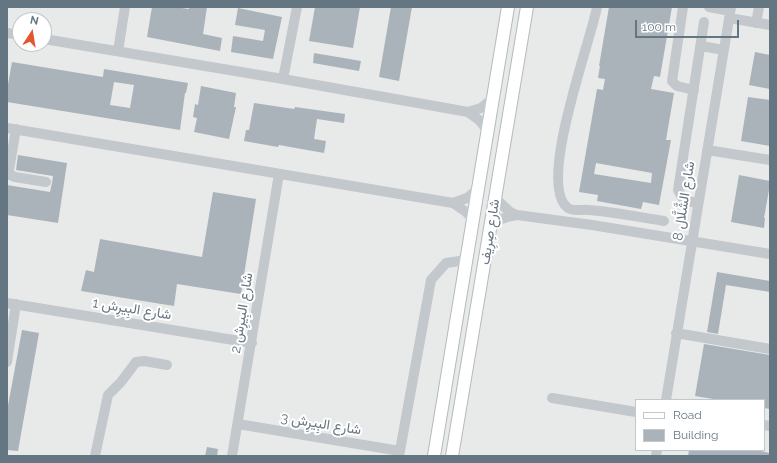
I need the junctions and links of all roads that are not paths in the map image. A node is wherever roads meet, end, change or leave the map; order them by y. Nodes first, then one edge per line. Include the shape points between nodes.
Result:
1 (125, 7) edge
2 (296, 7) edge
3 (508, 7) edge
4 (527, 7) edge
5 (597, 7) edge
6 (683, 7) edge
7 (709, 7) edge
8 (759, 7) edge
9 (730, 12) edge
10 (704, 22) dead end
11 (756, 23) junction
12 (770, 25) edge
13 (52, 40) edge
14 (701, 46) junction
15 (724, 50) junction
16 (118, 51) junction
17 (283, 79) junction
18 (694, 90) junction
19 (492, 99) junction
20 (468, 112) junction
21 (12, 129) edge
22 (487, 130) junction
23 (707, 150) junction
24 (770, 160) edge
25 (279, 174) junction
26 (46, 182) dead end
27 (478, 189) junction
28 (495, 198) junction
29 (453, 203) junction
30 (698, 204) junction
31 (594, 210) junction
32 (517, 215) junction
33 (643, 218) junction
34 (473, 219) junction
35 (664, 221) dead end
36 (592, 225) junction
37 (490, 228) junction
38 (642, 233) junction
39 (692, 241) junction
40 (770, 254) edge
41 (467, 260) junction
42 (12, 304) edge
43 (10, 330) edge
44 (676, 333) junction
45 (252, 343) junction
46 (770, 349) edge
47 (7, 362) edge
48 (166, 365) dead end
49 (552, 398) dead end
50 (666, 399) edge
51 (635, 412) edge
52 (238, 424) junction
53 (453, 450) edge
54 (400, 454) edge
55 (95, 456) edge
56 (232, 456) edge
57 (434, 456) edge
58 (460, 456) edge

1 - 16 street
2 - 17 street
3 - 19 main road, شارع صِرِيف
4 - 28 main road, شارع صِرِيف
5 - 31 street via 563,134 558,175 560,194 565,205 574,210
6 - 18 street via 672,81 677,86
7 - 9 street
8 - 11 street
9 - 11 street
9 - 15 street, شارع الشَّلَّال 8
10 - 14 street
11 - 12 street
13 - 16 street
14 - 15 street
14 - 18 street
15 - 23 street, شارع الشَّلَّال 8
16 - 17 street
17 - 20 street
18 - 30 street via 678,190 683,199
19 - 20 street via 481,108
19 - 22 main road, شارع صِرِيف
20 - 22 street
21 - 25 street
21 - 26 street via 10,175
22 - 27 main road, شارع صِرِيف
23 - 24 street
23 - 30 street, شارع الشَّلَّال 8
25 - 29 street
25 - 45 street, شارع البِيرِش 2
27 - 29 street via 467,198
27 - 34 main road, شارع صِرِيف
28 - 32 street
28 - 37 main road, شارع صِرِيف
29 - 34 street
30 - 39 street, شارع الشَّلَّال 8
31 - 33 street
31 - 36 street
32 - 36 street
32 - 37 street via 499,220
33 - 35 street
33 - 38 street
34 - 41 main road, شارع صِرِيف
36 - 38 street
37 - 53 main road, شارع صِرِيف
38 - 39 street
39 - 40 street
39 - 44 street, شارع الشَّلَّال 8
41 - 54 street via 446,263 431,280
41 - 57 main road, شارع صِرِيف
42 - 43 street
42 - 45 street, شارع البِيرِش 1
43 - 47 street
44 - 46 street
44 - 50 street, شارع الشَّلَّال 8
45 - 52 street, شارع البِيرِش 2
48 - 55 street via 136,362 108,395
49 - 51 street
52 - 54 street, شارع البِيرِش 3
52 - 56 street, شارع البِيرِش 2
53 - 58 street

